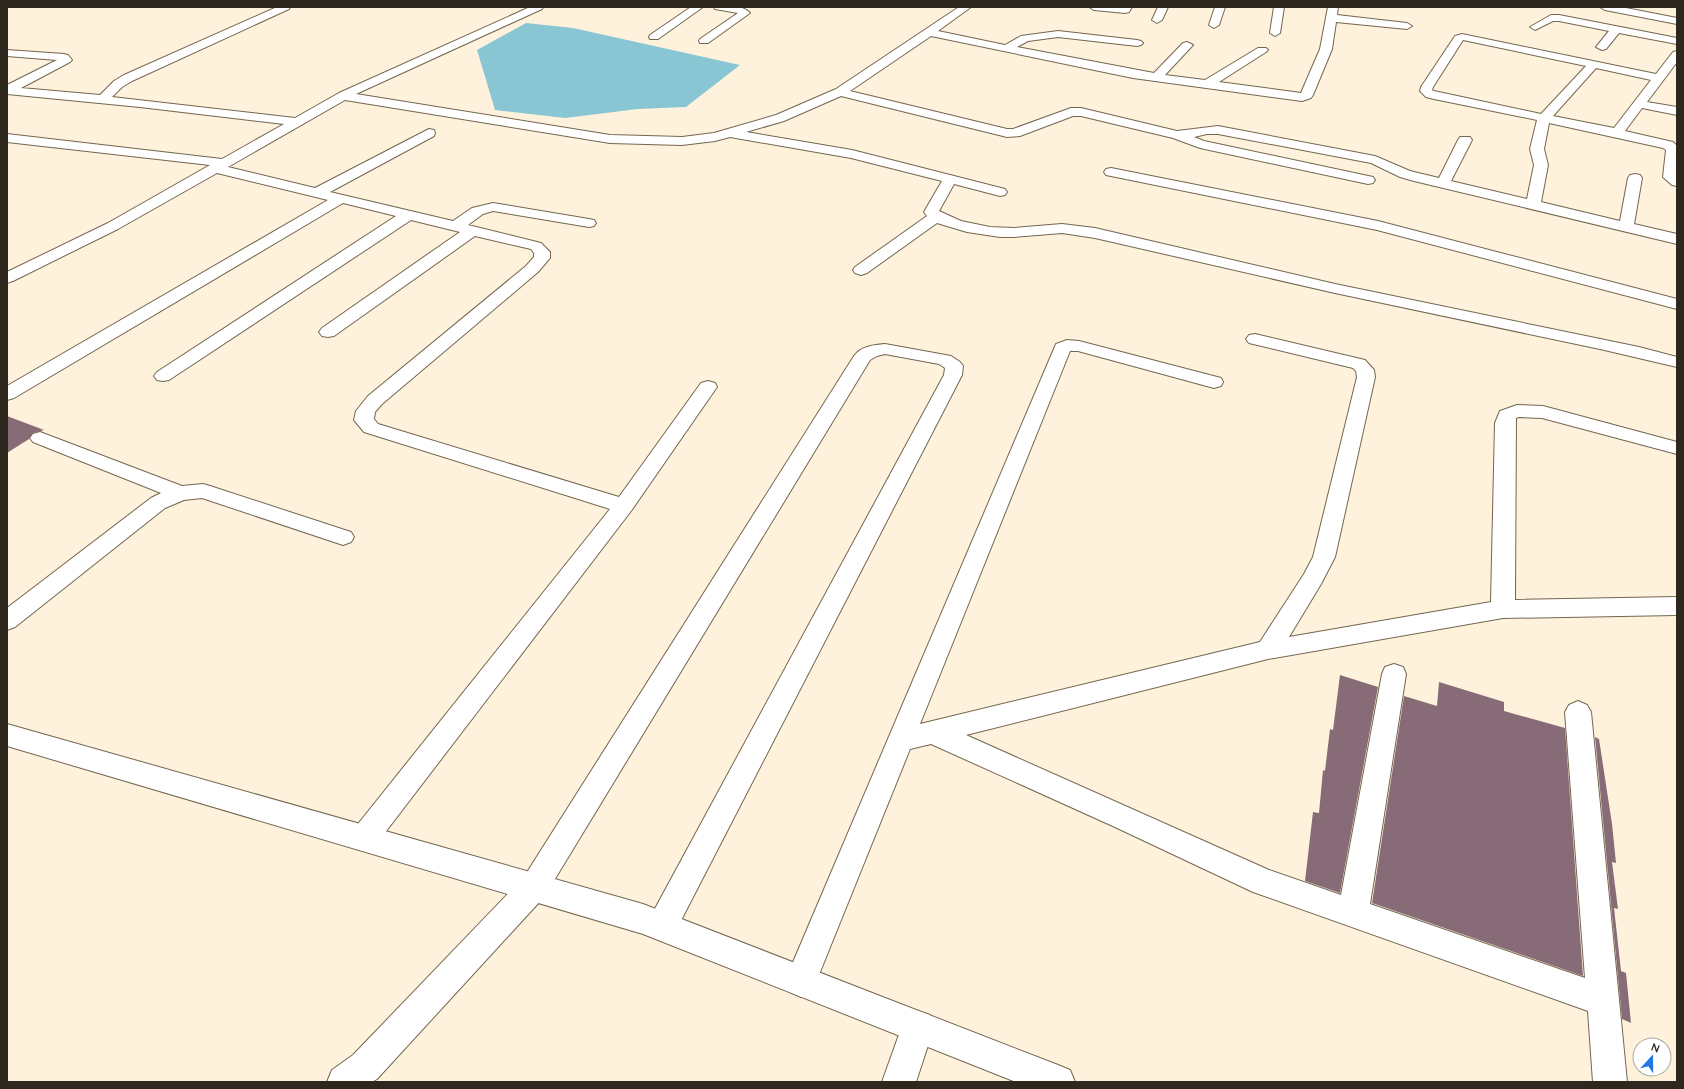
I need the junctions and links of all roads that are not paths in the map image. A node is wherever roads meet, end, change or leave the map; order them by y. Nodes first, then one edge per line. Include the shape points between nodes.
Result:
1 (285, 7) edge
2 (538, 7) edge
3 (698, 7) edge
4 (718, 7) edge
5 (966, 7) edge
6 (1094, 7) edge
7 (1127, 7) edge
8 (1163, 7) edge
9 (1220, 7) edge
10 (1279, 7) edge
11 (1605, 7) edge
12 (1332, 12) edge
13 (1157, 20) dead end
14 (1677, 21) edge
15 (1214, 25) dead end
16 (1407, 26) dead end
17 (1536, 27) dead end
18 (1616, 29) junction
19 (930, 33) junction
20 (1275, 33) dead end
21 (654, 36) dead end
22 (704, 41) dead end
23 (1677, 41) edge
24 (1137, 42) dead end
25 (1187, 45) dead end
26 (1602, 46) dead end
27 (1006, 48) junction
28 (1262, 50) dead end
29 (7, 53) edge
30 (1677, 54) edge
31 (1594, 64) junction
32 (1157, 77) junction
33 (1659, 78) junction
34 (1206, 85) junction
35 (7, 87) edge
36 (840, 92) junction
37 (343, 96) junction
38 (103, 99) junction
39 (1639, 104) junction
40 (1677, 111) edge
41 (1544, 118) junction
42 (297, 122) junction
43 (429, 133) dead end
44 (732, 133) junction
45 (1617, 133) junction
46 (1177, 135) junction
47 (7, 138) edge
48 (1465, 140) dead end
49 (220, 165) junction
50 (1111, 172) dead end
51 (1635, 178) dead end
52 (950, 179) junction
53 (1368, 180) dead end
54 (1677, 182) edge
55 (1443, 184) junction
56 (1000, 192) dead end
57 (316, 193) junction
58 (340, 199) junction
59 (1533, 205) junction
60 (408, 216) junction
61 (935, 216) junction
62 (588, 223) dead end
63 (1626, 227) junction
64 (464, 229) junction
65 (1677, 239) edge
66 (861, 270) dead end
67 (10, 275) edge
68 (1677, 304) edge
69 (328, 332) dead end
70 (1255, 339) dead end
71 (1677, 362) edge
72 (163, 376) dead end
73 (1214, 382) dead end
74 (708, 388) dead end
75 (7, 394) edge
76 (40, 438) dead end
77 (1677, 448) edge
78 (180, 493) junction
79 (624, 506) junction
80 (343, 537) dead end
81 (1677, 606) edge
82 (1502, 609) junction
83 (7, 621) edge
84 (1268, 650) junction
85 (1394, 674) dead end
86 (1578, 712) dead end
87 (932, 732) junction
88 (7, 735) edge
89 (901, 740) junction
90 (364, 838) junction
91 (534, 887) junction
92 (1353, 914) junction
93 (662, 926) junction
94 (801, 981) junction
95 (1603, 1000) junction
96 (918, 1027) junction
97 (344, 1082) edge
98 (899, 1082) edge
99 (1058, 1082) edge
100 (1610, 1082) edge

1 - 38 street via 128,78
2 - 37 street
3 - 21 street
4 - 22 street via 742,10 745,13
5 - 19 street
6 - 7 street via 1125,10
8 - 13 street
9 - 15 street
10 - 20 street
11 - 14 street
12 - 16 street
12 - 34 street via 1326,49 1307,95 1290,96
17 - 18 street via 1553,18
18 - 23 street
18 - 26 street
19 - 27 street
19 - 36 street
24 - 27 street via 1058,34 1025,38
25 - 32 street
27 - 32 street
28 - 34 street
29 - 35 street via 66,60 22,83
30 - 33 street
31 - 33 street
31 - 41 street
31 - 41 street via 1462,37 1426,90 1438,96
32 - 34 street
33 - 39 street
35 - 38 street
36 - 44 street via 780,118
36 - 46 street via 1007,133 1016,133 1071,112 1081,112
37 - 42 street
37 - 44 street via 610,140 682,141 715,138
38 - 42 street
39 - 40 street
39 - 45 street
41 - 45 street
41 - 59 street via 1537,149 1541,165
42 - 49 street
43 - 57 street
44 - 52 street via 844,153
45 - 54 street via 1668,145 1673,149 1670,177
46 - 53 street via 1200,144
46 - 55 street via 1192,136 1208,129 1218,130 1374,160 1405,174
47 - 49 street
48 - 55 street
49 - 57 street
49 - 67 street via 113,226
50 - 68 street via 1378,226
51 - 63 street
52 - 56 street
52 - 61 street via 931,212
55 - 59 street
57 - 58 street
58 - 60 street
58 - 75 street
59 - 63 street
60 - 64 street
60 - 72 street
61 - 66 street
61 - 71 street via 955,224 989,231 1009,233 1059,229 1121,238 1369,296 1612,345
62 - 64 street via 484,207 477,210
63 - 65 street
64 - 69 street
64 - 79 street via 536,246 542,252 542,258 375,400 366,411 364,420 371,428
70 - 84 street via 1359,364 1365,370 1366,377 1324,557
73 - 89 street via 1079,346 1067,345 1062,348
74 - 79 street
76 - 78 street
77 - 82 street via 1542,412 1517,410 1507,415
78 - 80 street via 203,491
78 - 83 street via 158,503
79 - 90 street
81 - 82 street
82 - 84 street
84 - 87 street
85 - 92 street
86 - 95 street
87 - 89 street
87 - 92 street via 1263,882
88 - 90 street
89 - 94 street
90 - 91 street
91 - 93 street
91 - 93 street via 863,356 872,351 885,349 945,360 954,366 953,375
91 - 97 street via 366,1067
92 - 95 street
93 - 94 street
94 - 96 street
95 - 100 street
96 - 98 street
96 - 99 street

